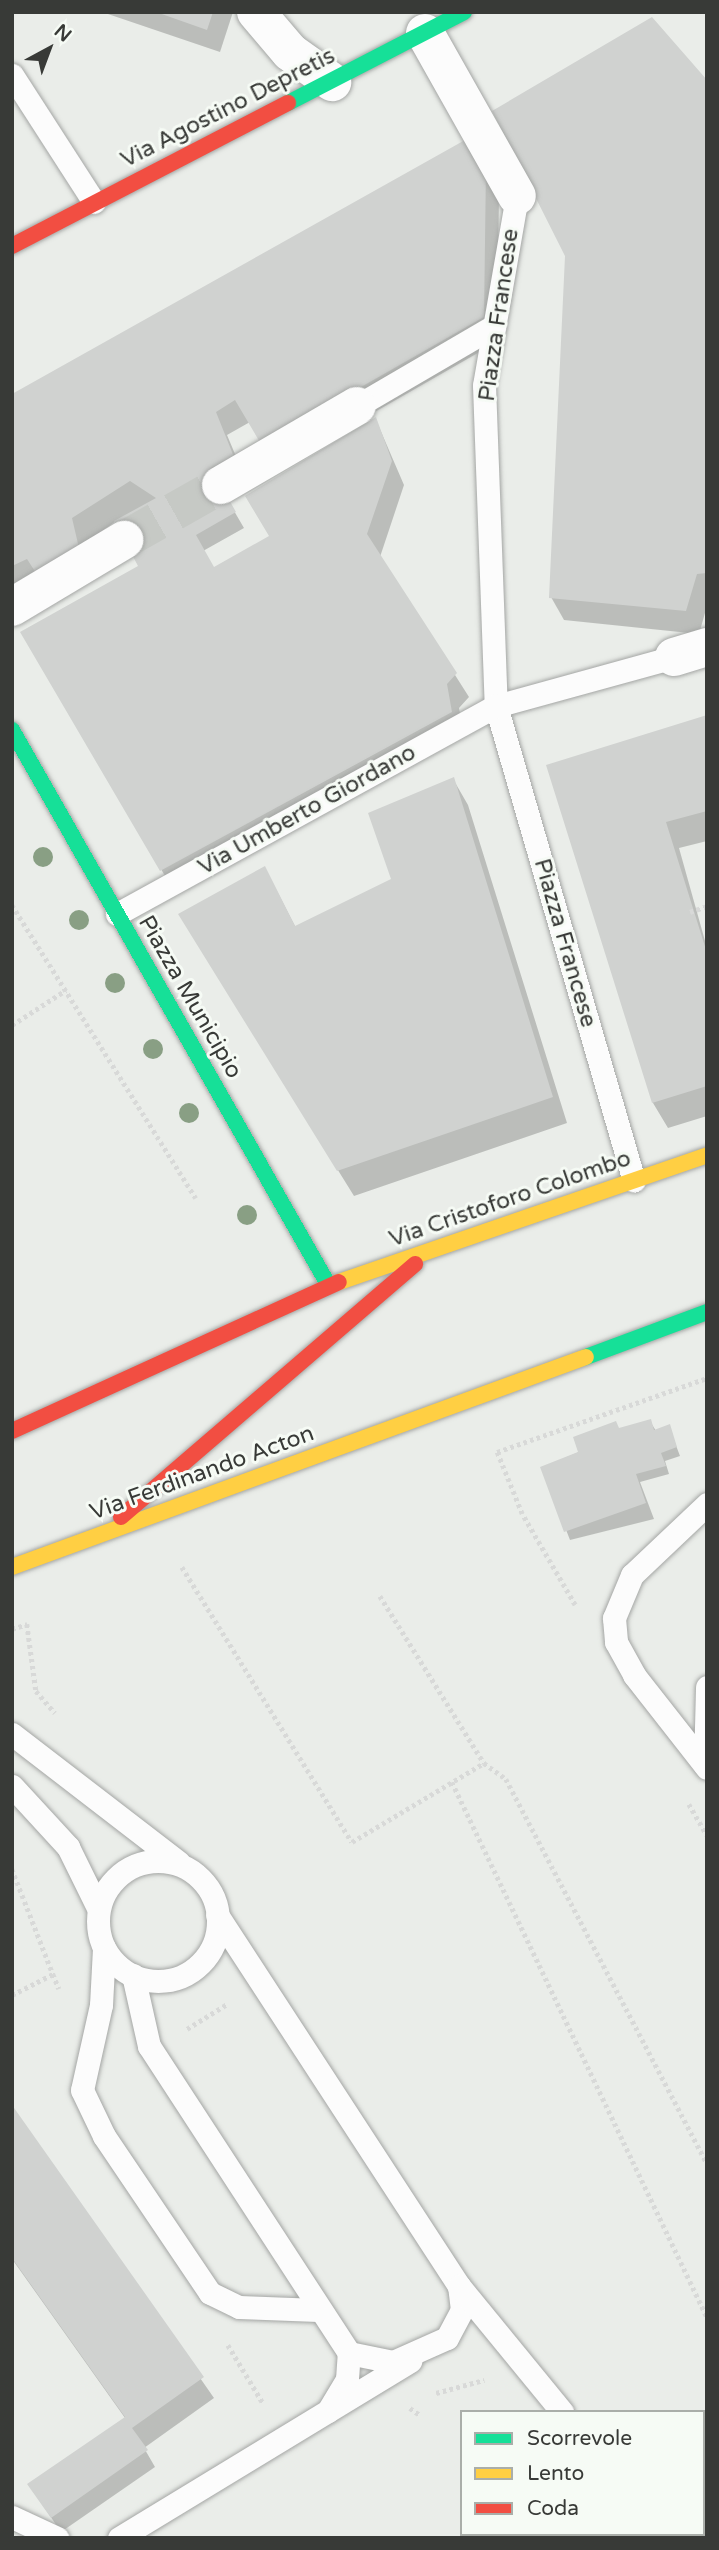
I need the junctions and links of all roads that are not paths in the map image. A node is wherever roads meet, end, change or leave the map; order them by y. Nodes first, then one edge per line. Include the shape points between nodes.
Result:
1 (256, 12) edge
2 (464, 12) edge
3 (425, 33) junction
4 (12, 75) edge
5 (332, 82) junction
6 (517, 196) joint
7 (94, 202) junction
8 (12, 246) edge
9 (495, 326) junction
10 (357, 406) joint
11 (221, 485) tunnel mouth
12 (124, 540) tunnel mouth
13 (12, 607) edge
14 (690, 652) edge
15 (496, 706) junction
16 (12, 730) edge
17 (117, 914) junction
18 (707, 1155) edge
19 (634, 1180) junction
20 (433, 1250) junction
21 (329, 1286) junction
22 (707, 1312) edge
23 (12, 1430) edge
24 (707, 1504) edge
25 (101, 1534) junction
26 (12, 1567) edge
27 (707, 1687) edge
28 (12, 1734) edge
29 (706, 1767) edge
30 (12, 1786) edge
31 (180, 1864) junction
32 (99, 1908) junction
33 (218, 1915) junction
34 (104, 1948) junction
35 (133, 1975) junction
36 (458, 2286) junction
37 (318, 2310) junction
38 (429, 2350) junction
39 (349, 2353) junction
40 (560, 2410) edge
41 (324, 2417) junction
42 (12, 2517) edge
43 (57, 2538) edge
44 (119, 2538) edge

1 - 5 street via 290,52
2 - 3 main road, Via Agostino Depretis
3 - 5 main road, Via Agostino Depretis
3 - 6 street, Piazza Francese
4 - 7 lane
5 - 7 main road, Via Agostino Depretis
6 - 9 lane, Piazza Francese
7 - 8 main road, Via Agostino Depretis
9 - 10 lane
9 - 15 lane, Piazza Francese via 484,385
10 - 11 street
12 - 13 street
14 - 15 lane
15 - 17 lane, Via Umberto Giordano
15 - 19 lane, Piazza Francese
16 - 17 main road, Piazza Municipio
17 - 21 main road, Piazza Municipio
18 - 19 main road, Via Cristoforo Colombo
19 - 20 main road, Via Cristoforo Colombo
20 - 21 main road, Via Cristoforo Colombo
20 - 25 main road
21 - 23 main road
22 - 25 main road, Via Ferdinando Acton
24 - 29 lane via 632,1575 614,1618 616,1642 634,1675
25 - 26 main road, Via Ferdinando Acton
27 - 29 lane
28 - 31 lane
30 - 32 lane via 68,1847
31 - 32 lane via 159,1860 129,1868 106,1889
31 - 33 lane via 205,1883
32 - 34 lane
33 - 35 lane via 214,1941 200,1964 169,1980
33 - 36 lane
34 - 35 lane
34 - 37 lane via 101,2005 82,2090 104,2136 211,2293 239,2306
35 - 37 lane via 149,2046
36 - 38 lane via 462,2310 447,2338
36 - 40 lane
37 - 39 lane
38 - 39 lane via 393,2362
38 - 41 lane
39 - 41 lane via 347,2379
41 - 44 lane
42 - 43 lane

